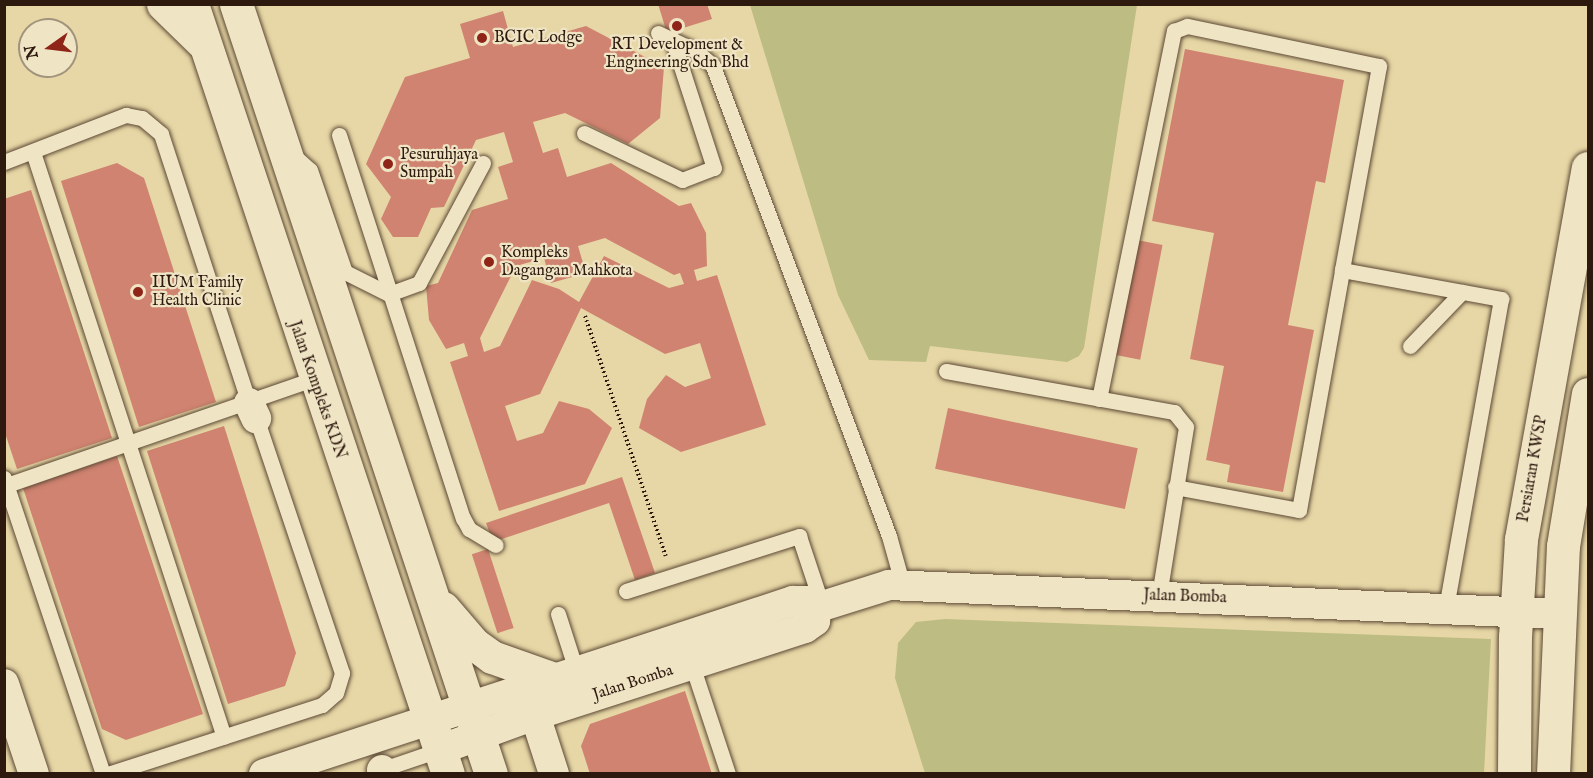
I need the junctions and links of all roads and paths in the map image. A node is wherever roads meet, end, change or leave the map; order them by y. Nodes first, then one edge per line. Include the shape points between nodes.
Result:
1 (163, 4) edge
2 (192, 4) edge
3 (240, 9) edge
4 (203, 44) junction
5 (584, 133) dead end
6 (339, 135) dead end
7 (283, 151) junction
8 (33, 152) junction
9 (4, 162) edge
10 (483, 163) dead end
11 (1588, 168) edge
12 (1342, 270) junction
13 (1462, 292) junction
14 (389, 294) junction
15 (585, 316) dead end
16 (1410, 346) dead end
17 (946, 371) dead end
18 (313, 380) junction
19 (1588, 394) edge
20 (1099, 399) junction
21 (252, 410) junction
22 (130, 444) junction
23 (6, 481) edge
24 (1175, 487) junction
25 (496, 545) dead end
26 (673, 576) junction
27 (903, 586) junction
28 (626, 591) dead end
29 (432, 595) junction
30 (1159, 596) junction
31 (819, 607) junction
32 (1446, 608) junction
33 (1516, 611) junction
34 (558, 614) dead end
35 (1557, 614) junction
36 (692, 665) junction
37 (563, 674) junction
38 (4, 684) edge
39 (535, 715) junction
40 (429, 718) junction
41 (474, 721) junction
42 (225, 737) junction
43 (444, 762) edge
44 (379, 772) edge
45 (34, 774) edge
46 (105, 774) edge
47 (264, 774) edge
48 (491, 774) edge
49 (554, 774) edge
50 (728, 774) edge
51 (1515, 774) edge
52 (1553, 774) edge

1 - 4 street
2 - 4 street, Jalan Kompleks KDN
3 - 7 street
4 - 18 street, Jalan Kompleks KDN
5 - 27 lane via 682,180 714,168 665,36 696,51 713,66 889,536
6 - 14 lane
7 - 14 lane via 303,160 310,170 345,272
7 - 29 street
8 - 9 lane
8 - 21 lane via 126,115 142,118 161,134
8 - 22 lane
10 - 14 lane via 419,284
11 - 33 street, Persiaran KWSP via 1521,539
12 - 13 lane
12 - 20 lane via 1379,66 1187,26 1174,31
12 - 24 lane via 1299,510
13 - 16 lane
13 - 32 lane via 1501,299
14 - 25 lane via 463,518 469,529
15 - 26 path
17 - 20 lane
18 - 21 lane
18 - 40 street, Jalan Kompleks KDN
19 - 35 street via 1563,546
20 - 24 lane via 1174,412 1186,427
21 - 22 lane
21 - 42 lane via 342,672 336,693 322,705
22 - 23 lane
22 - 42 lane
23 - 46 lane
24 - 30 lane
26 - 28 lane
26 - 31 lane via 799,536
27 - 30 street, Jalan Bomba
27 - 31 street, Jalan Bomba via 876,587
29 - 37 street via 474,644 492,657
29 - 41 street
30 - 32 street, Jalan Bomba
31 - 36 street, Jalan Bomba via 815,621 805,628
31 - 37 street, Jalan Bomba via 797,600
32 - 33 street, Jalan Bomba
33 - 35 street, Jalan Bomba
33 - 51 street, Persiaran KWSP
34 - 37 lane
35 - 52 street
36 - 39 street, Jalan Bomba
36 - 50 lane
37 - 41 street, Jalan Bomba
38 - 45 street
39 - 41 street, Jalan Bomba
39 - 49 street
40 - 41 street, Jalan Bomba
40 - 43 street, Jalan Kompleks KDN
40 - 47 street, Jalan Bomba
41 - 43 street, Jalan Bomba
41 - 48 street
42 - 46 lane
43 - 44 lane

